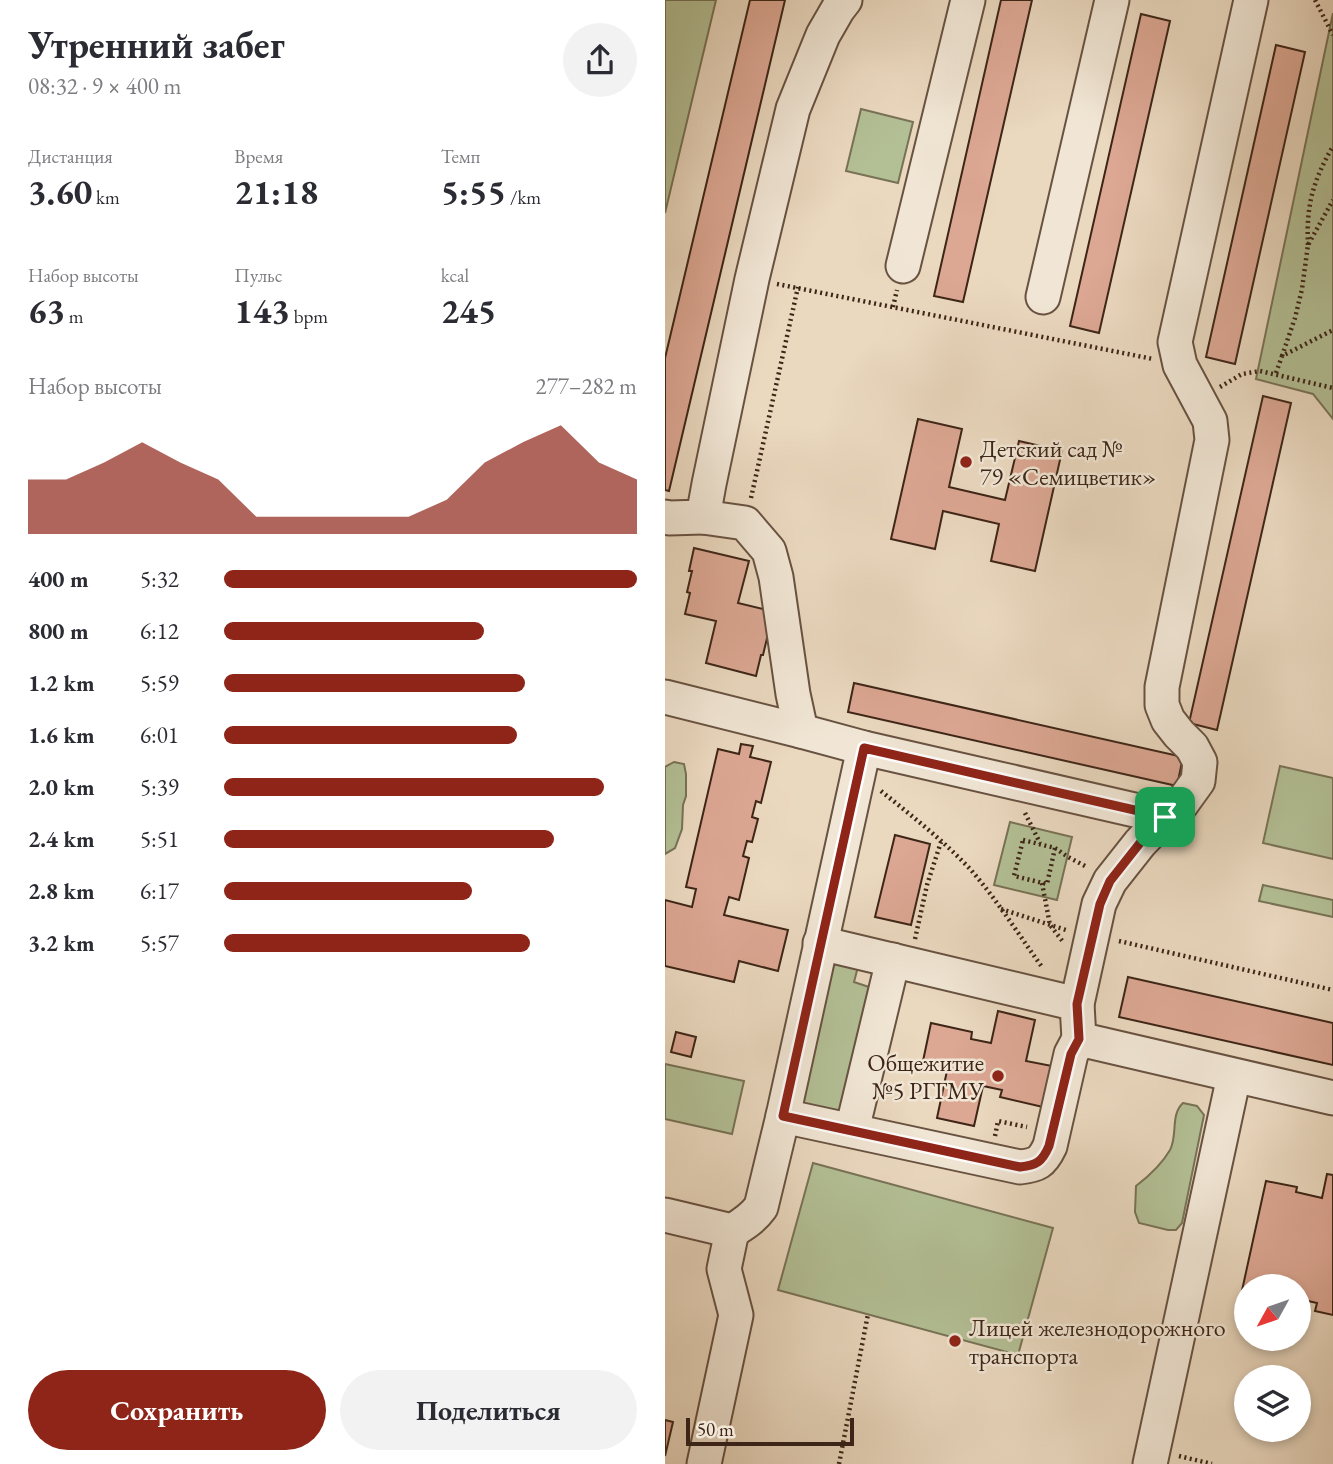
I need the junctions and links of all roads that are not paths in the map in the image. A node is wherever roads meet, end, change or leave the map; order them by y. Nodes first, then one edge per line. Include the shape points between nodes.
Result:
1 (845, 0) edge
2 (968, 0) edge
3 (1112, 0) edge
4 (1251, 0) edge
5 (903, 266) dead end
6 (1043, 297) dead end
7 (703, 517) junction
8 (666, 523) edge
9 (665, 697) edge
10 (801, 730) junction
11 (861, 761) junction
12 (1165, 817) junction
13 (820, 943) junction
14 (901, 962) junction
15 (1070, 1003) junction
16 (1079, 1039) junction
17 (1234, 1076) junction
18 (1333, 1098) edge
19 (783, 1116) junction
20 (852, 1130) junction
21 (665, 1214) edge
22 (732, 1231) junction
23 (1152, 1457) edge
24 (703, 1464) edge

1 - 7 lane via 823,35 793,109
2 - 5 lane
3 - 6 lane
4 - 12 lane via 1175,342 1180,365 1210,421 1212,440 1161,687 1168,720 1201,762 1190,794
7 - 8 lane
7 - 10 lane via 745,523 769,551
9 - 10 lane
10 - 11 lane
11 - 12 lane
11 - 13 lane
12 - 15 lane via 1110,881
13 - 14 lane
13 - 19 lane
14 - 15 lane
14 - 20 lane
15 - 16 lane
16 - 17 lane
16 - 20 lane via 1071,1054 1049,1146 1034,1166 1020,1167
17 - 18 lane
17 - 23 lane
19 - 20 lane
19 - 22 lane via 761,1207
21 - 22 lane
22 - 24 lane via 724,1269 736,1315

